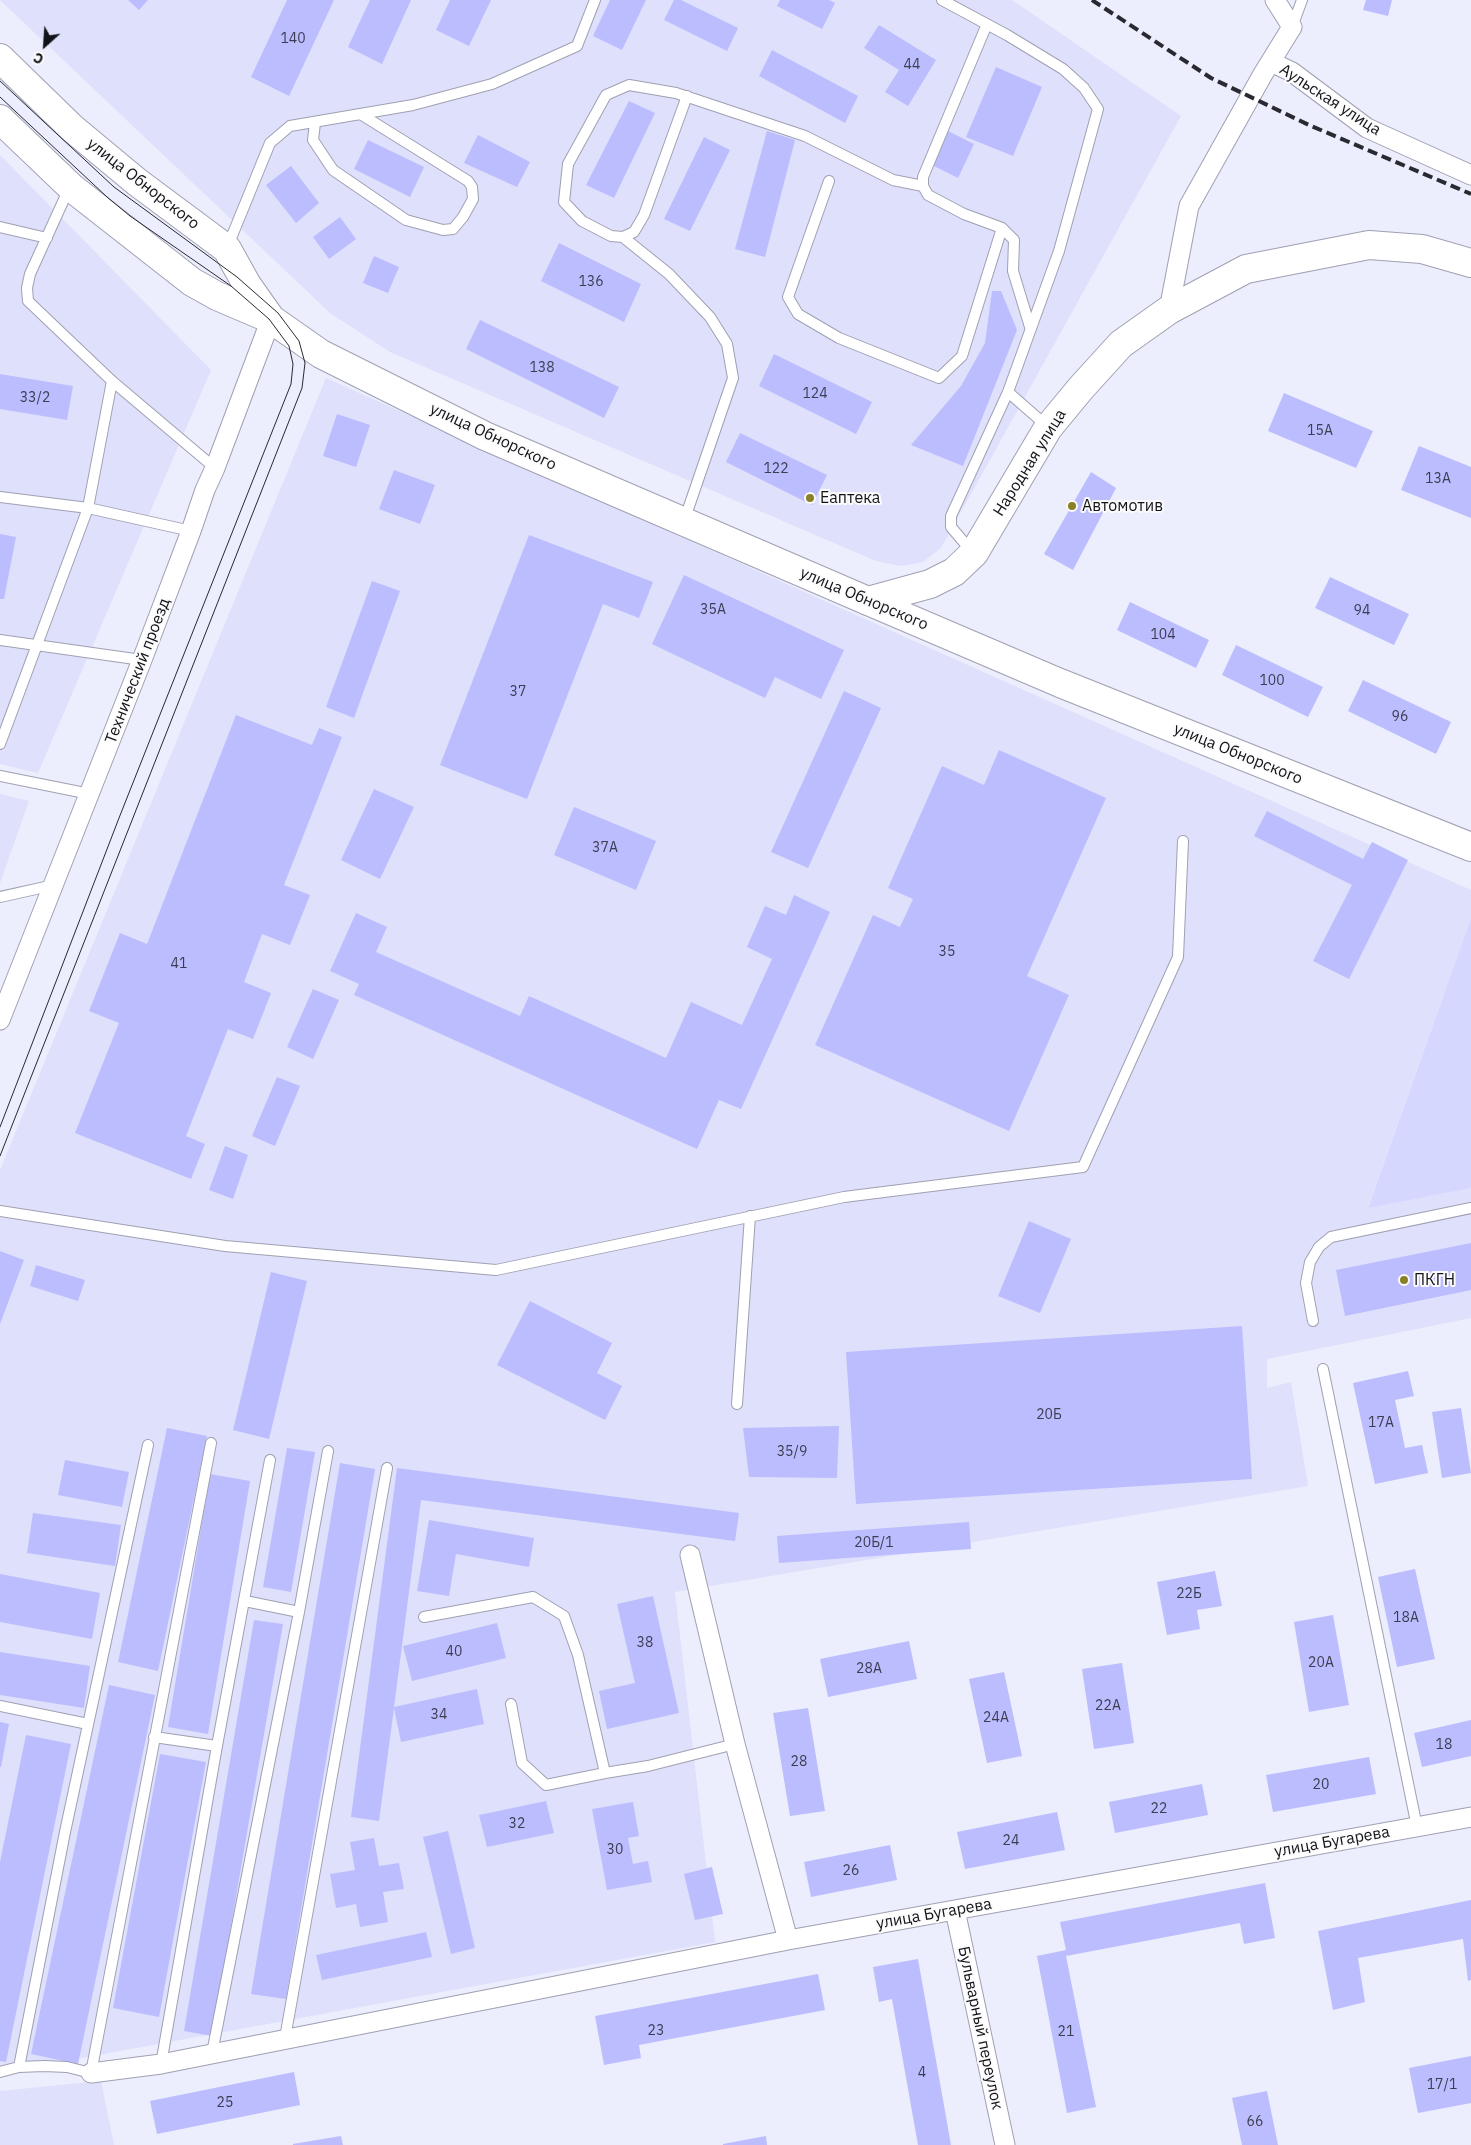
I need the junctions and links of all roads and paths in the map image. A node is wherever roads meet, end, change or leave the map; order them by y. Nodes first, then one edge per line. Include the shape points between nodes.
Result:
1 (595, 0) edge
2 (942, 0) edge
3 (1274, 0) edge
4 (1302, 0) edge
5 (986, 24) junction
6 (1292, 27) junction
7 (0, 58) edge
8 (1271, 62) junction
9 (687, 96) junction
10 (362, 115) junction
11 (0, 120) edge
12 (315, 123) junction
13 (1471, 175) edge
14 (828, 181) dead end
15 (923, 186) junction
16 (69, 191) junction
17 (0, 228) edge
18 (1002, 228) junction
19 (623, 237) junction
20 (47, 238) junction
21 (227, 249) junction
22 (1471, 263) edge
23 (1169, 310) junction
24 (271, 320) junction
25 (1030, 327) junction
26 (112, 381) junction
27 (1008, 392) junction
28 (1048, 428) junction
29 (216, 468) junction
30 (0, 497) edge
31 (88, 508) junction
32 (684, 521) junction
33 (191, 531) junction
34 (974, 554) junction
35 (868, 601) junction
36 (0, 640) edge
37 (37, 646) junction
38 (142, 660) junction
39 (0, 744) edge
40 (0, 776) edge
41 (90, 794) junction
42 (1183, 841) dead end
43 (1471, 847) edge
44 (54, 885) junction
45 (0, 897) edge
46 (0, 1020) edge
47 (1471, 1208) edge
48 (0, 1210) edge
49 (750, 1216) junction
50 (1313, 1321) dead end
51 (1323, 1369) dead end
52 (738, 1404) dead end
53 (211, 1443) dead end
54 (148, 1445) dead end
55 (328, 1451) dead end
56 (270, 1460) dead end
57 (387, 1468) dead end
58 (690, 1555) dead end
59 (245, 1601) junction
60 (299, 1612) junction
61 (424, 1618) dead end
62 (511, 1704) dead end
63 (0, 1706) edge
64 (88, 1724) junction
65 (154, 1737) junction
66 (735, 1744) junction
67 (217, 1746) junction
68 (605, 1773) junction
69 (1471, 1817) edge
70 (1417, 1827) junction
71 (955, 1910) junction
72 (788, 1940) junction
73 (285, 2038) junction
74 (212, 2053) junction
75 (161, 2064) junction
76 (19, 2067) junction
77 (0, 2072) edge
78 (91, 2073) junction
79 (1005, 2145) edge

1 - 10 lane via 577,46 492,84 413,106
2 - 5 lane
3 - 6 street
4 - 6 lane
5 - 15 lane via 923,177
5 - 25 lane via 1063,69 1084,88 1098,110 1059,251
6 - 8 street
7 - 21 main road, улица Обнорского via 72,128 137,182
8 - 13 street, Аульская улица via 1292,72 1367,128
8 - 23 street via 1189,206
9 - 15 lane via 806,136 893,180
9 - 19 lane via 644,215 634,232
9 - 19 lane via 629,85 606,94 568,164 564,202 582,221 611,236
10 - 12 lane
10 - 12 lane via 468,181 473,199 454,229 443,230 406,220 333,170 313,140
11 - 16 main road, улица Обнорского
12 - 21 lane via 290,126 270,143
14 - 18 lane via 788,297 798,314 839,338 939,378 962,356
15 - 18 lane via 928,195 964,214
16 - 20 lane
16 - 24 main road, улица Обнорского via 192,282
17 - 20 lane
18 - 25 lane via 1014,240 1013,271
19 - 32 lane via 670,274 710,317 727,344 733,378
20 - 26 lane via 30,274 28,301
21 - 24 main road, улица Обнорского
22 - 23 main road, Народная улица via 1422,249 1369,244 1246,269
23 - 28 main road, Народная улица via 1121,344
24 - 29 street, Технический проезд
24 - 32 main road, улица Обнорского via 321,354 485,436
25 - 27 lane
26 - 29 lane
26 - 31 lane
27 - 28 lane
27 - 34 lane via 951,516 951,527
28 - 34 main road, Народная улица
29 - 33 street, Технический проезд
30 - 31 lane
31 - 33 lane
31 - 37 lane
32 - 35 main road, улица Обнорского
33 - 38 street, Технический проезд
34 - 35 main road, Народная улица via 954,572 930,584
35 - 43 main road, улица Обнорского via 1060,683
36 - 37 lane
37 - 38 lane
37 - 39 lane
38 - 41 street, Технический проезд
40 - 41 lane
41 - 44 street, Технический проезд
42 - 49 lane via 1178,957 1083,1167 844,1197
44 - 45 lane
44 - 46 street, Технический проезд
47 - 50 lane via 1331,1237 1319,1247 1310,1262 1306,1283
48 - 49 lane via 225,1246 496,1270
49 - 52 lane
51 - 70 lane
53 - 65 lane
54 - 64 lane
55 - 60 lane
56 - 59 lane
57 - 73 lane
58 - 66 street
59 - 60 lane
59 - 67 lane
60 - 74 lane
61 - 68 lane via 533,1597 564,1616 578,1655
62 - 68 lane via 522,1763 546,1785
63 - 64 lane
64 - 76 lane
65 - 67 lane
65 - 78 lane
66 - 68 lane via 648,1766
66 - 72 street
67 - 75 lane
69 - 70 street, улица Бугарева
70 - 71 street, улица Бугарева
71 - 72 street, улица Бугарева
71 - 79 street, Бульварный переулок
72 - 73 street, улица Бугарева
73 - 74 street, улица Бугарева
74 - 75 street, улица Бугарева
75 - 78 street, улица Бугарева
76 - 77 lane
76 - 78 lane via 67,2067

